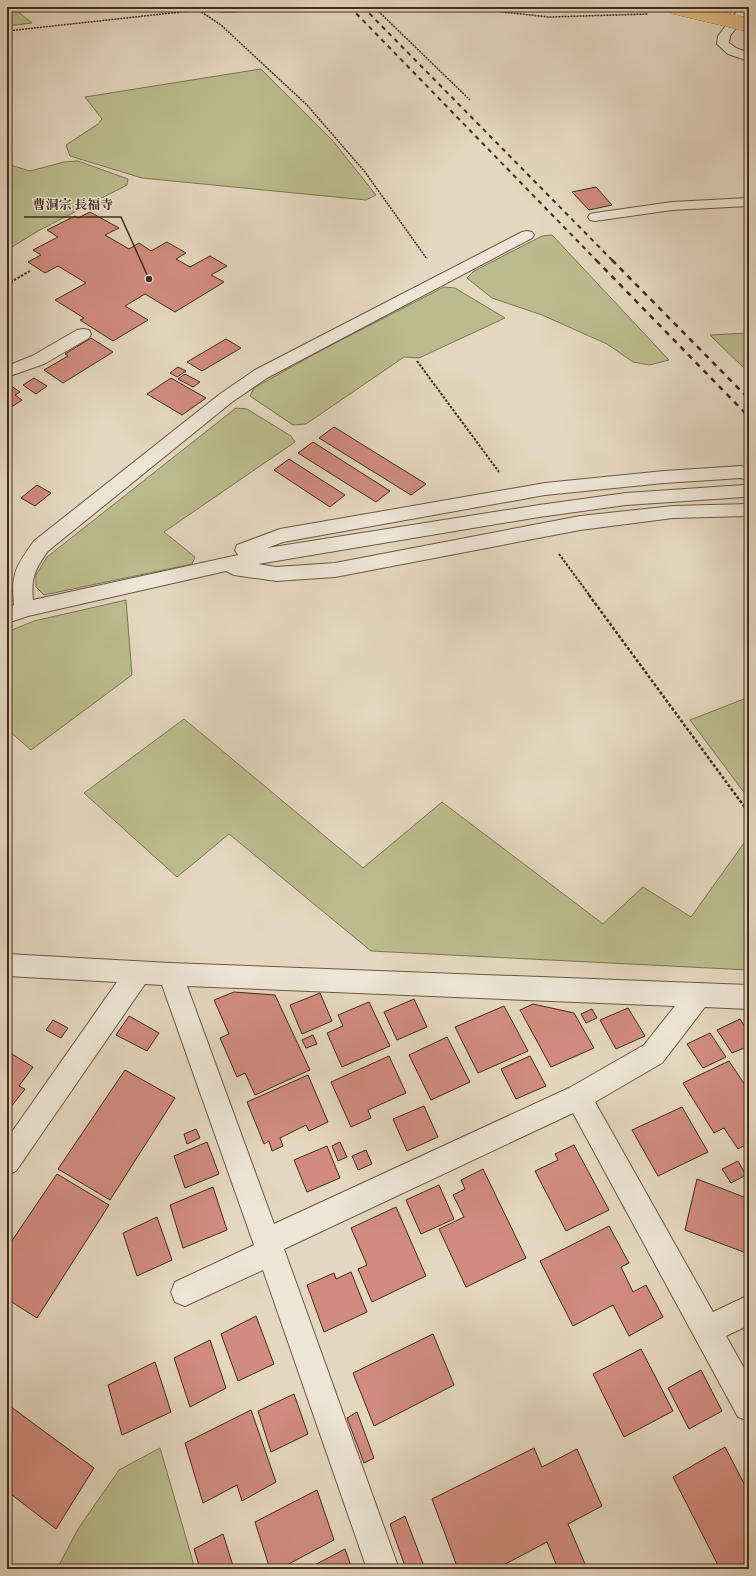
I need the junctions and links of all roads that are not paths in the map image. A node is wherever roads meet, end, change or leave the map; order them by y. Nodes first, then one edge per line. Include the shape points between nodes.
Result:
1 (673, 7) edge
2 (734, 7) edge
3 (746, 7) edge
4 (749, 11) edge
5 (749, 25) edge
6 (749, 58) edge
7 (749, 202) edge
8 (595, 217) dead end
9 (526, 235) dead end
10 (83, 334) dead end
11 (7, 372) edge
12 (747, 482) edge
13 (749, 510) edge
14 (221, 566) junction
15 (15, 612) edge
16 (8, 967) edge
17 (139, 972) junction
18 (170, 974) junction
19 (698, 996) junction
20 (749, 997) edge
21 (578, 1097) junction
22 (7, 1162) edge
23 (269, 1247) junction
24 (184, 1292) dead end
25 (749, 1309) edge
26 (707, 1331) junction
27 (749, 1406) edge
28 (383, 1569) edge

1 - 5 highway, bridge
2 - 4 highway
3 - 6 street via 726,34 724,44 732,51
7 - 8 street via 705,203 625,211
9 - 15 street via 261,374 226,398 41,546 26,567
10 - 11 street via 38,360
12 - 14 street via 539,511 273,554
12 - 14 street via 741,472 545,489 280,536 242,551
13 - 14 street via 673,512 580,523 335,570 276,574
14 - 15 street
16 - 17 street
17 - 18 street
17 - 22 street
18 - 19 street
18 - 23 street
19 - 20 street
19 - 21 street via 653,1054
21 - 23 street
21 - 26 street
23 - 24 street
23 - 28 street
25 - 26 street
26 - 27 street

